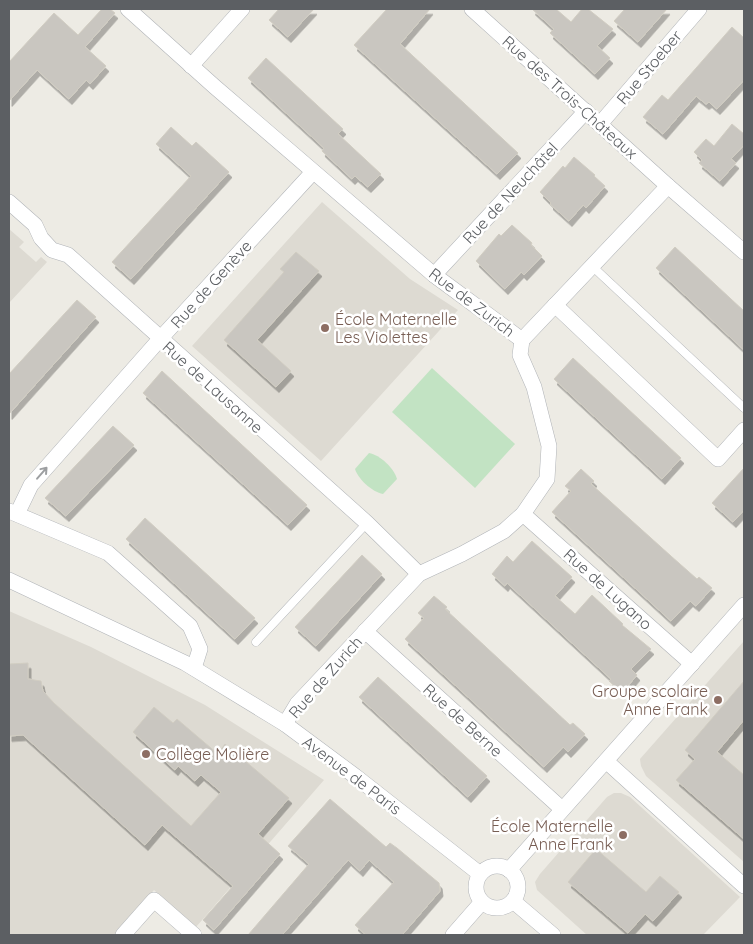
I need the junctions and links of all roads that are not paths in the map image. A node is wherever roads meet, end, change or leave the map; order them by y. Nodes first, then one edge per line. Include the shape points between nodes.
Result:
1 (128, 9) edge
2 (242, 9) edge
3 (472, 9) edge
4 (699, 9) edge
5 (191, 66) junction
6 (586, 112) junction
7 (600, 124) junction
8 (313, 172) junction
9 (668, 186) junction
10 (9, 202) edge
11 (744, 252) edge
12 (593, 267) junction
13 (434, 276) junction
14 (555, 305) junction
15 (160, 339) junction
16 (522, 340) junction
17 (744, 408) edge
18 (744, 430) edge
19 (13, 513) edge
20 (523, 514) junction
21 (367, 523) junction
22 (419, 574) junction
23 (9, 580) edge
24 (744, 605) edge
25 (365, 631) junction
26 (256, 642) dead end
27 (692, 664) junction
28 (194, 668) junction
29 (285, 724) junction
30 (606, 761) junction
31 (562, 809) junction
32 (508, 870) junction
33 (480, 874) junction
34 (744, 886) edge
35 (513, 901) junction
36 (481, 903) junction
37 (123, 935) edge
38 (194, 935) edge
39 (453, 935) edge
40 (553, 935) edge

1 - 5 street, Rue de Zurich
2 - 5 street
3 - 6 street, Rue des Trois-Châteaux
4 - 7 street, Rue Stoeber
5 - 8 street, Rue de Zurich
6 - 7 street, Rue des Trois-Châteaux
6 - 13 street, Rue de Neuchâtel
7 - 9 street, Rue des Trois-Châteaux
8 - 13 street, Rue de Zurich
8 - 15 street, Rue de Genève
9 - 11 street, Rue des Trois-Châteaux
9 - 12 street
10 - 15 street, Rue de Lausanne via 35,225 52,250 68,255
12 - 14 street
12 - 17 lane
13 - 16 street, Rue de Zurich
14 - 16 street
14 - 18 street via 718,459
19 -> 15 street, Rue de Genève via 31,485
15 - 21 street, Rue de Lausanne
16 - 20 street, Rue de Zurich via 520,355 534,387 549,446 547,479
19 - 28 street via 108,553 125,567 190,626 200,649
20 - 22 street, Rue de Zurich via 504,531
20 - 27 street, Rue de Lugano
21 - 22 street, Rue de Lausanne
21 - 26 lane
22 - 25 street, Rue de Zurich
23 - 28 street, Avenue de Paris
24 - 27 street
25 - 29 street, Rue de Zurich via 298,704
25 - 31 street, Rue de Berne
27 - 30 street
28 - 29 street, Avenue de Paris
29 - 33 street, Avenue de Paris
30 - 31 street
30 - 34 street
31 - 32 street
32 - 33 street via 492,866
32 - 35 street via 518,883
33 - 36 street via 475,884
35 - 36 street via 500,909
35 - 40 street
36 - 39 street
37 - 38 street via 154,900

